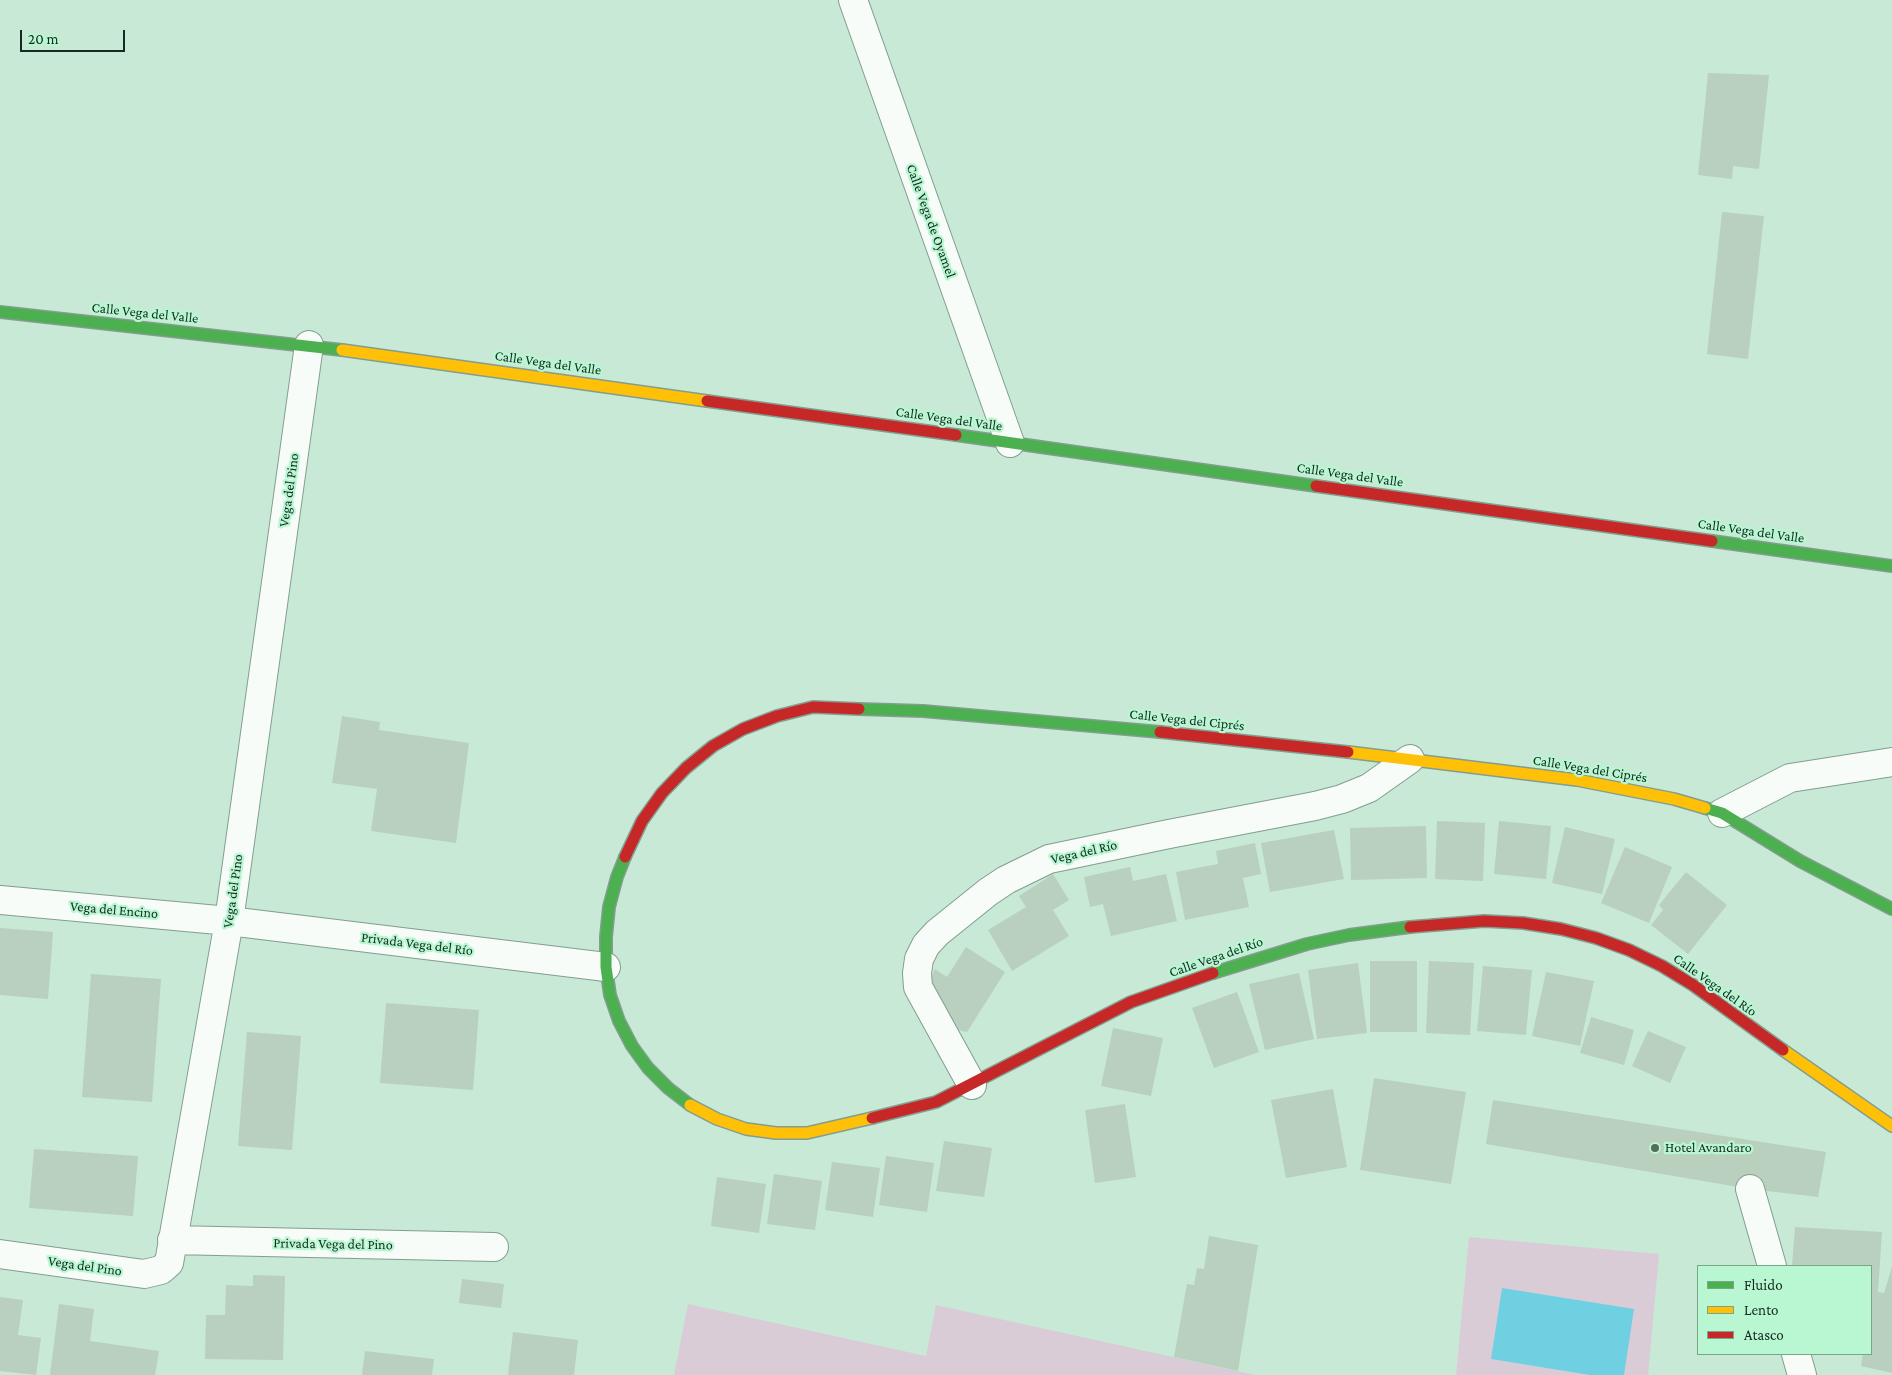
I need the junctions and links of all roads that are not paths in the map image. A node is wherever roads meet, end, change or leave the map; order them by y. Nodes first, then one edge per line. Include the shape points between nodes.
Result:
1 (852, 0) edge
2 (0, 312) edge
3 (309, 345) junction
4 (1010, 443) junction
5 (1892, 566) edge
6 (1410, 759) junction
7 (1892, 762) edge
8 (1722, 813) junction
9 (0, 900) edge
10 (1892, 909) edge
11 (229, 920) junction
12 (606, 968) junction
13 (972, 1085) junction
14 (1892, 1126) edge
15 (1750, 1190) dead end
16 (172, 1240) junction
17 (494, 1248) dead end
18 (0, 1254) edge
19 (1772, 1265) edge
20 (1796, 1355) edge
21 (1802, 1375) edge

1 - 4 street, Calle Vega de Oyamel
2 - 3 street, Calle Vega del Valle
3 - 4 street, Calle Vega del Valle
3 - 11 street, Vega del Pino
4 - 5 street, Calle Vega del Valle
6 - 8 street, Calle Vega del Ciprés via 1576,780 1674,799
6 - 12 street, Calle Vega del Ciprés via 1144,730 923,711 812,707 743,729 713,746 662,793 642,821 617,877 609,907
6 - 13 street, Vega del Río via 1369,788 1342,799 1049,859 988,892 926,945 917,973 918,987
7 - 8 street via 1790,778
8 - 10 street, Calle Vega del Ciprés via 1800,861
9 - 11 street, Vega del Encino
11 - 12 street, Privada Vega del Río
11 - 16 street, Vega del Pino
12 - 13 street, Calle Vega del Río via 610,995 619,1021 648,1068 690,1105 746,1129 807,1133 837,1128 936,1102
13 - 14 street, Calle Vega del Río via 1131,1002 1248,961 1349,935 1484,920 1561,929 1621,947 1654,962 1693,985
15 - 19 street
16 - 17 street, Privada Vega del Pino
16 - 18 street, Vega del Pino via 169,1263 161,1270 144,1274
20 - 21 street

